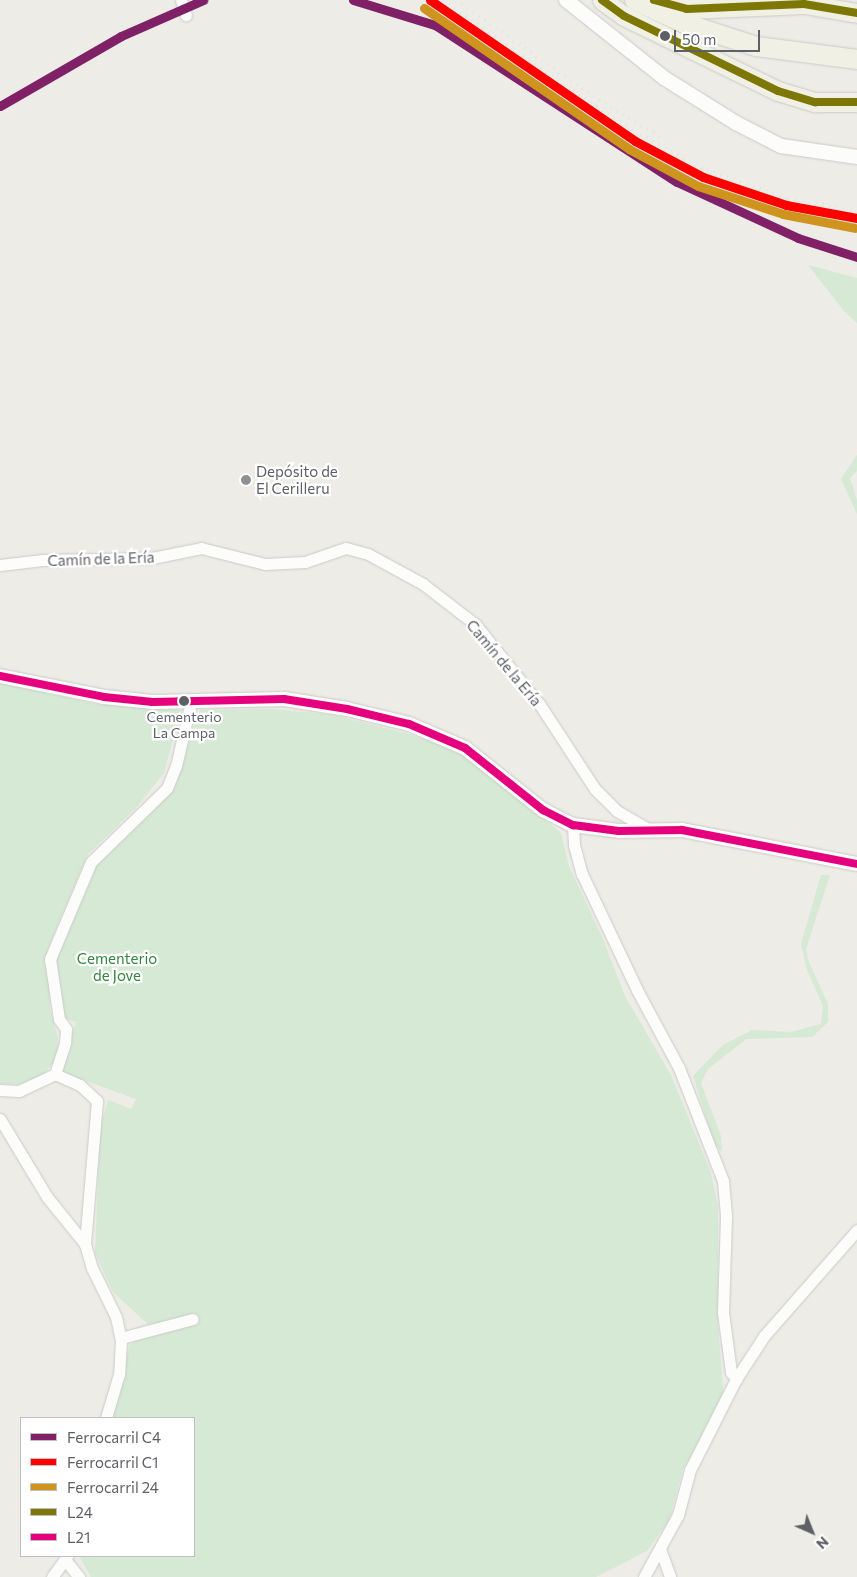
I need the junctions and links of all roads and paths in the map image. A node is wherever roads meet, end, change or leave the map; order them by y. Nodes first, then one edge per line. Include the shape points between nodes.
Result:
1 (180, 0) edge
2 (566, 0) edge
3 (602, 0) edge
4 (634, 0) edge
5 (654, 0) edge
6 (857, 13) edge
7 (186, 15) dead end
8 (857, 59) edge
9 (857, 102) edge
10 (857, 157) edge
11 (0, 565) edge
12 (0, 676) edge
13 (191, 702) junction
14 (573, 825) junction
15 (646, 828) junction
16 (857, 864) edge
17 (55, 1074) junction
18 (0, 1090) edge
19 (0, 1119) edge
20 (857, 1230) edge
21 (85, 1244) junction
22 (193, 1320) dead end
23 (120, 1338) junction
24 (736, 1379) junction
25 (106, 1417) edge
26 (660, 1549) junction
27 (67, 1558) edge
28 (642, 1575) edge
29 (52, 1577) edge
30 (79, 1577) edge
31 (670, 1577) edge

1 - 7 street
2 - 10 street via 664,78 736,123 781,146
3 - 9 highway via 624,16 778,91 815,102
4 - 8 highway via 682,22 756,46
5 - 6 highway via 687,9 804,4
11 - 15 street, Camín de la Ería via 43,560 152,558 201,548 265,564 306,562 346,548 368,554 422,584 475,624 540,705 595,789 617,811
12 - 13 street via 104,697
13 - 14 street via 284,699 347,709 409,724 465,748 543,810
13 - 17 street via 176,766 167,788 91,862 50,959 60,1019 66,1029
14 - 15 street via 620,830
14 - 24 street via 574,845 582,874 637,990 679,1068 723,1181 726,1217 723,1312 731,1372
15 - 16 street via 726,837
17 - 18 street via 19,1091
17 - 21 street via 80,1084 96,1101
19 - 21 street via 47,1197
20 - 24 street via 764,1336
21 - 23 street via 92,1268 116,1317
22 - 23 street
23 - 25 street via 119,1374
24 - 26 street via 690,1470 678,1515
26 - 28 street
26 - 31 street
27 - 29 street
27 - 30 street

